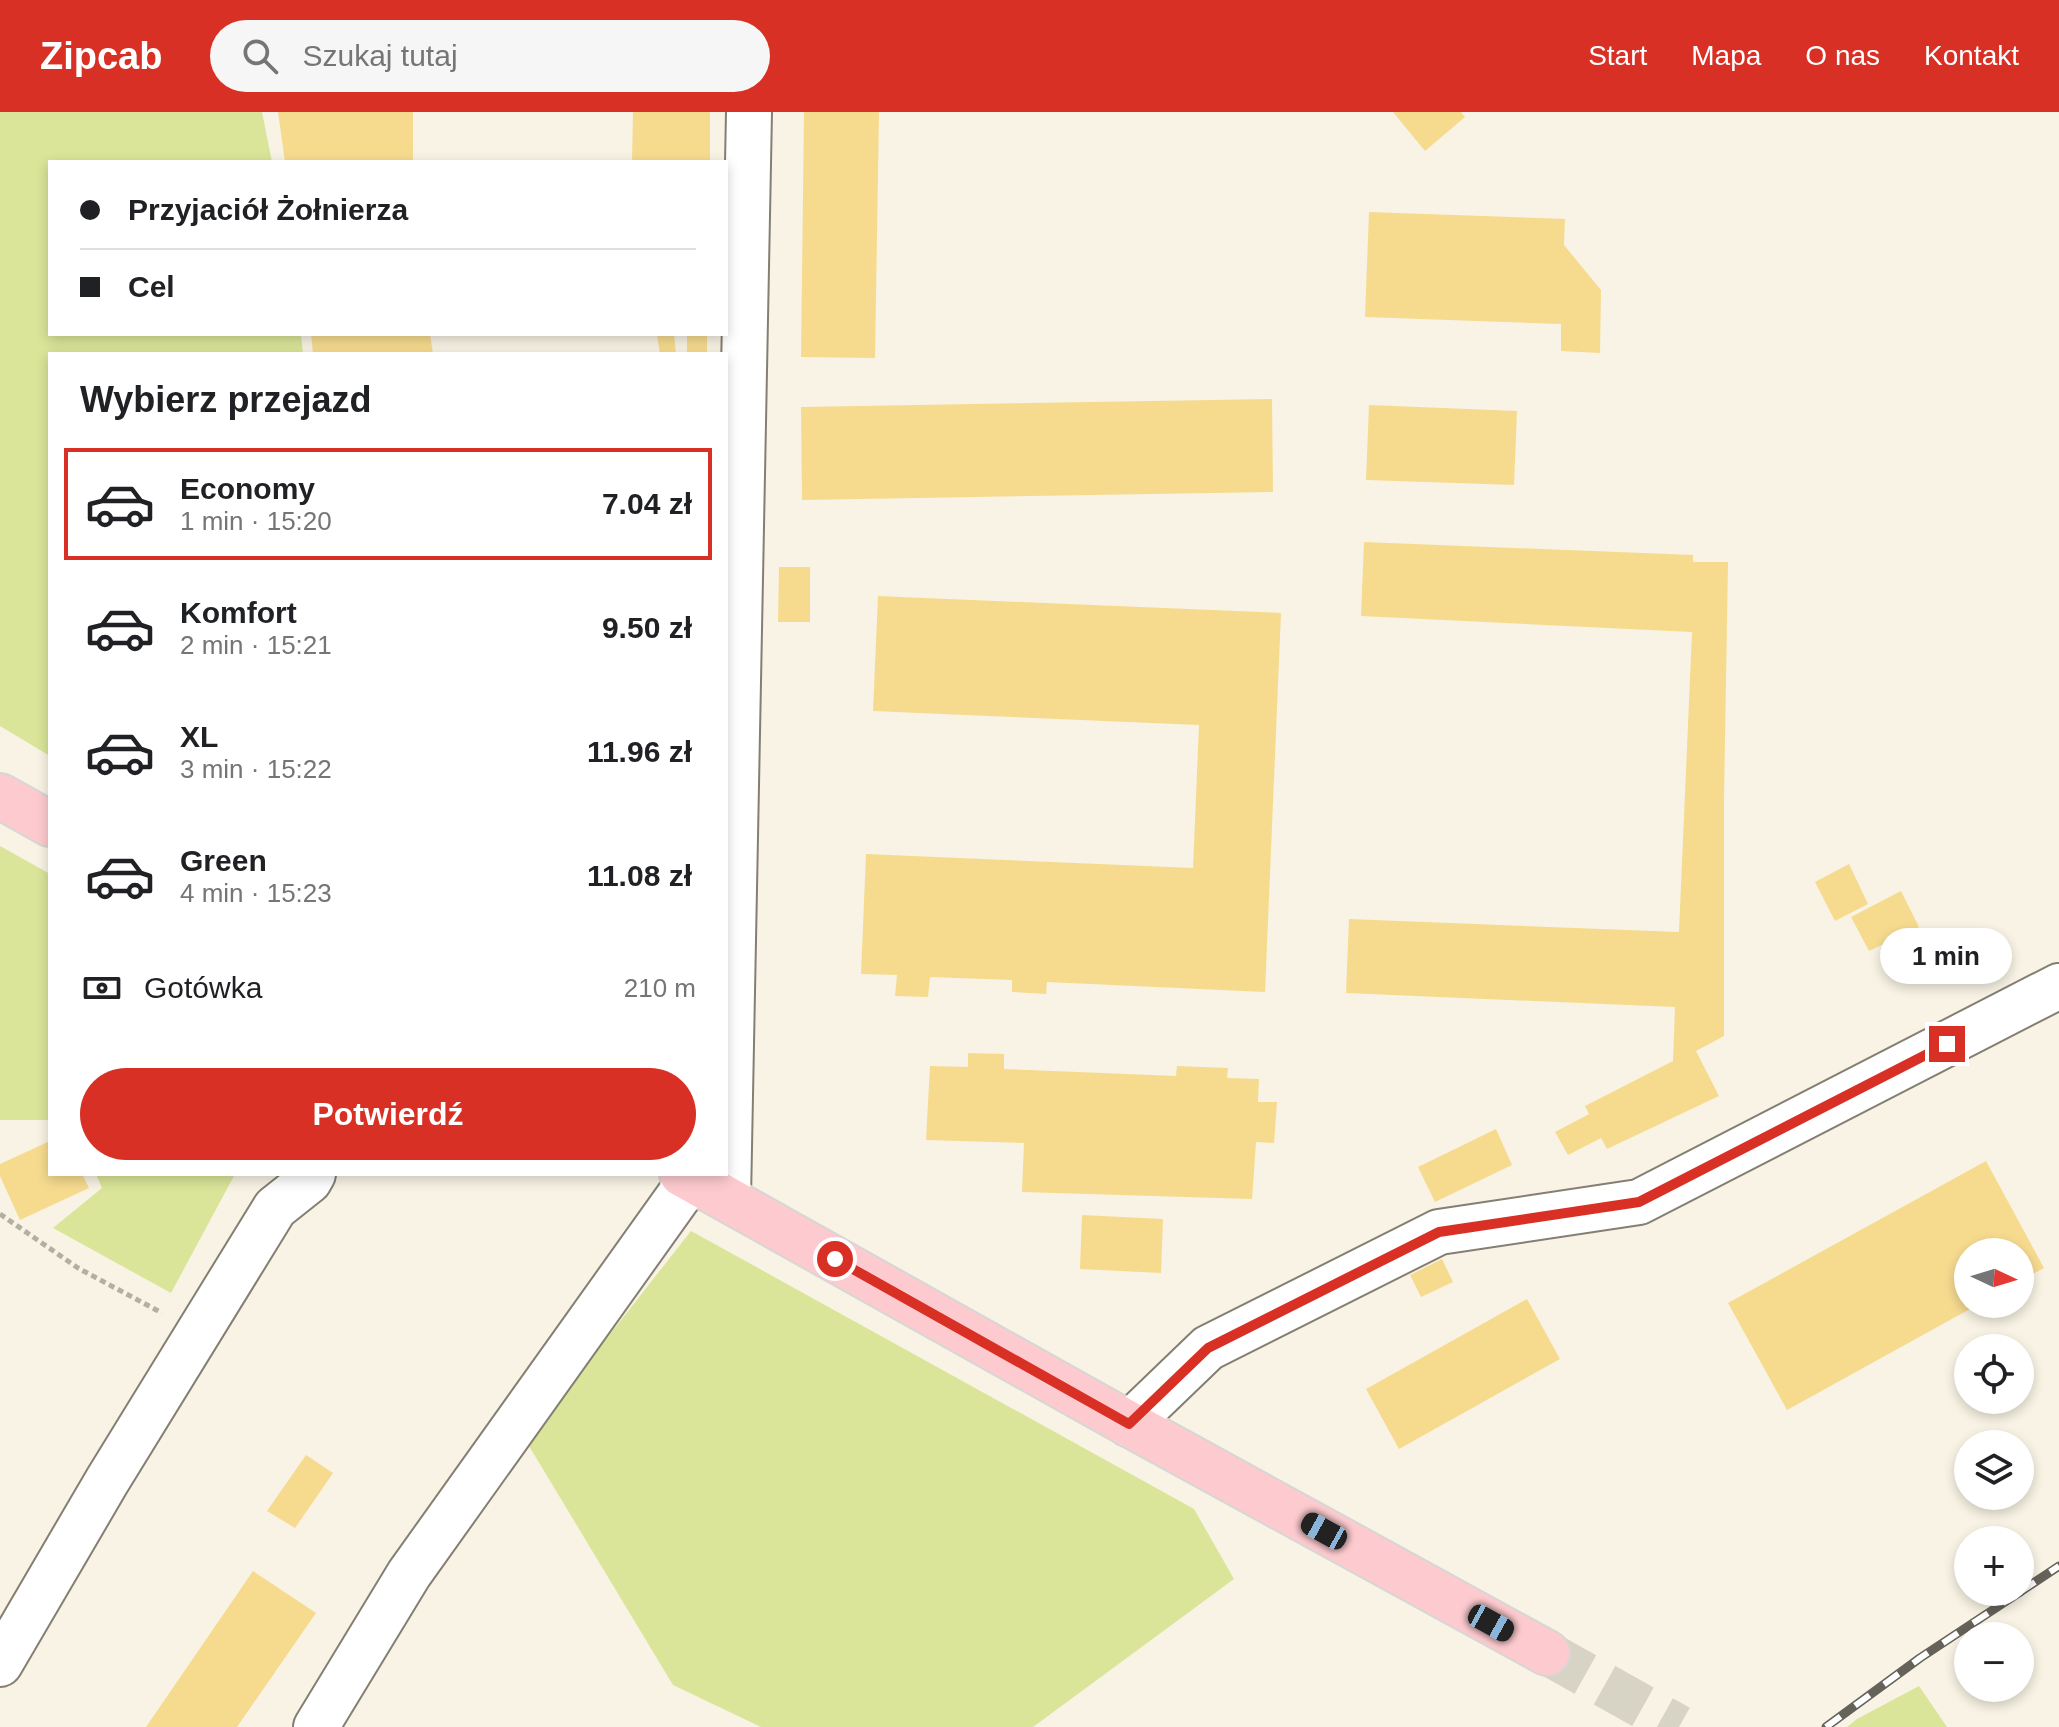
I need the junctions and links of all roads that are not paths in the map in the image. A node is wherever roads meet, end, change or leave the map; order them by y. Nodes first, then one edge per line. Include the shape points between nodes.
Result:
1 (749, 112) edge
2 (728, 571) edge
3 (0, 796) edge
4 (48, 823) edge
5 (2059, 986) edge
6 (312, 1176) edge
7 (700, 1184) edge
8 (277, 1191) edge
9 (1129, 1424) junction
10 (1547, 1653) tunnel mouth
11 (0, 1664) edge
12 (316, 1727) edge

1 - 2 street
3 - 4 main road
5 - 9 street via 1639,1202 1439,1232 1208,1348
6 - 8 street
7 - 9 main road
7 - 12 street via 409,1574
8 - 11 street
9 - 10 main road

